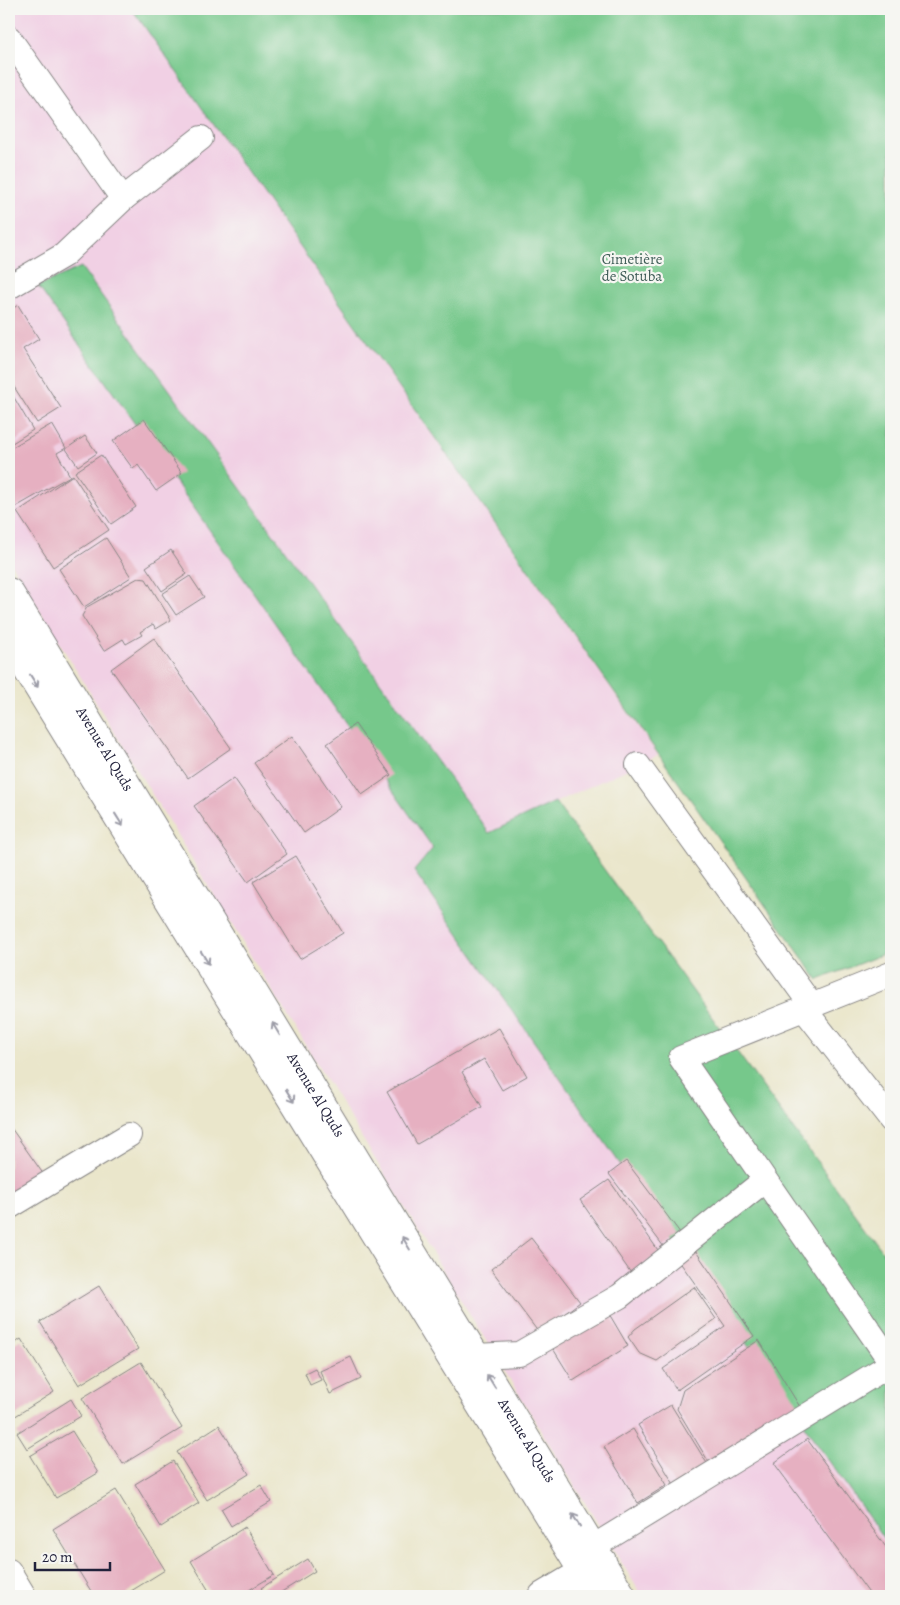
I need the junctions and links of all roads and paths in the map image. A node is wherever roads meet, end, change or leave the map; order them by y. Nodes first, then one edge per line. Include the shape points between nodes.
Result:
1 (9, 38) edge
2 (201, 138) dead end
3 (123, 200) junction
4 (9, 287) edge
5 (9, 592) edge
6 (9, 640) edge
7 (638, 765) dead end
8 (891, 974) edge
9 (808, 1007) junction
10 (891, 1120) edge
11 (129, 1135) dead end
12 (765, 1180) junction
13 (9, 1207) edge
14 (475, 1356) junction
15 (891, 1363) edge
16 (9, 1571) edge
17 (600, 1581) edge
18 (24, 1596) edge
19 (543, 1596) edge

1 - 3 street
2 - 3 street
3 - 4 street via 64,255
14 -> 5 main road, Avenue Al Quds
6 -> 17 main road, Avenue Al Quds
7 - 9 street
8 - 9 street
9 - 10 street
9 - 12 street via 681,1058
11 - 13 street
12 - 14 street via 620,1296 519,1354
12 - 15 street
17 -> 14 main road, Avenue Al Quds
15 - 17 street
16 - 18 street
17 - 19 main road

